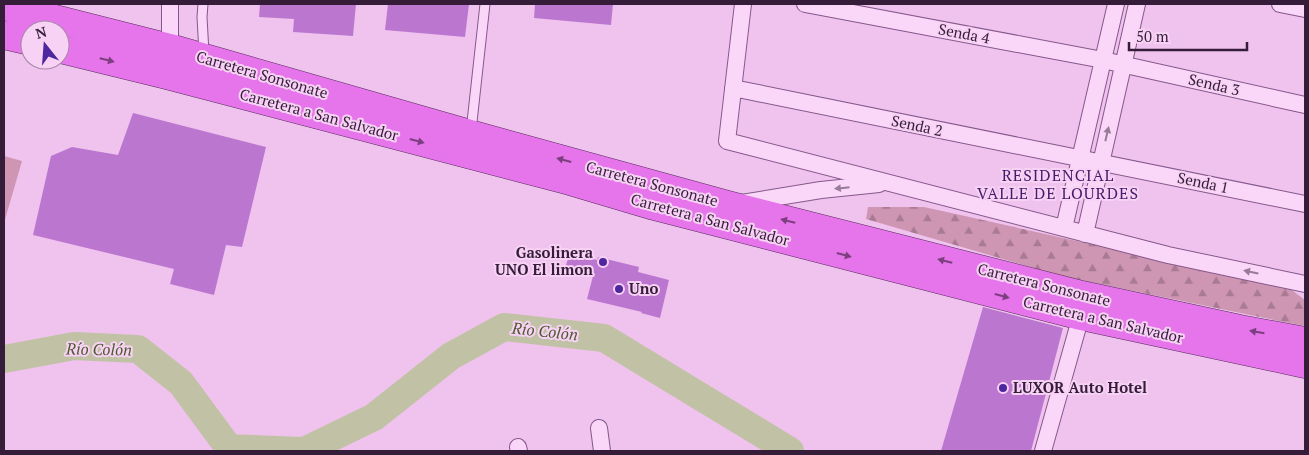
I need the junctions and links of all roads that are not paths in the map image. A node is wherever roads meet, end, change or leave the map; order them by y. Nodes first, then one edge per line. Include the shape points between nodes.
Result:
1 (170, 4) edge
2 (203, 4) edge
3 (485, 4) edge
4 (743, 4) edge
5 (805, 4) edge
6 (1116, 4) edge
7 (1137, 4) edge
8 (1280, 4) edge
9 (4, 6) edge
10 (1305, 10) edge
11 (4, 35) edge
12 (20, 39) edge
13 (170, 48) junction
14 (70, 51) edge
15 (204, 58) junction
16 (1103, 60) junction
17 (1123, 65) junction
18 (733, 88) junction
19 (1305, 105) edge
20 (470, 134) junction
21 (1080, 159) junction
22 (1101, 162) junction
23 (891, 183) junction
24 (1305, 204) edge
25 (728, 205) junction
26 (1064, 228) junction
27 (1085, 234) junction
28 (1305, 284) edge
29 (1081, 316) junction
30 (1305, 341) edge
31 (1305, 364) edge
32 (599, 428) dead end
33 (602, 451) edge
34 (1043, 451) edge

1 - 13 street
2 - 15 lane
3 - 20 lane
4 - 18 street
5 - 16 street, Senda 4
6 - 16 street
7 - 17 street
8 - 10 street
9 - 13 highway, Carretera Sonsonate
11 - 12 highway
13 - 15 highway, Carretera Sonsonate
14 -> 29 highway, Carretera a San Salvador
15 - 20 highway, Carretera Sonsonate
16 - 17 street, Senda 4
16 - 21 street
17 - 19 street, Senda 3
22 -> 17 street
18 - 21 street, Senda 2
18 - 23 street via 727,141
25 -> 20 highway, Carretera Sonsonate
21 - 22 street, Senda 2
21 - 26 street
22 - 24 street, Senda 1
22 - 27 street
23 -> 25 street
23 - 26 street
30 -> 25 highway, Carretera Sonsonate via 1082,295
26 - 27 street
28 -> 27 street
29 - 31 highway, Carretera a San Salvador
29 - 34 street
32 - 33 street

